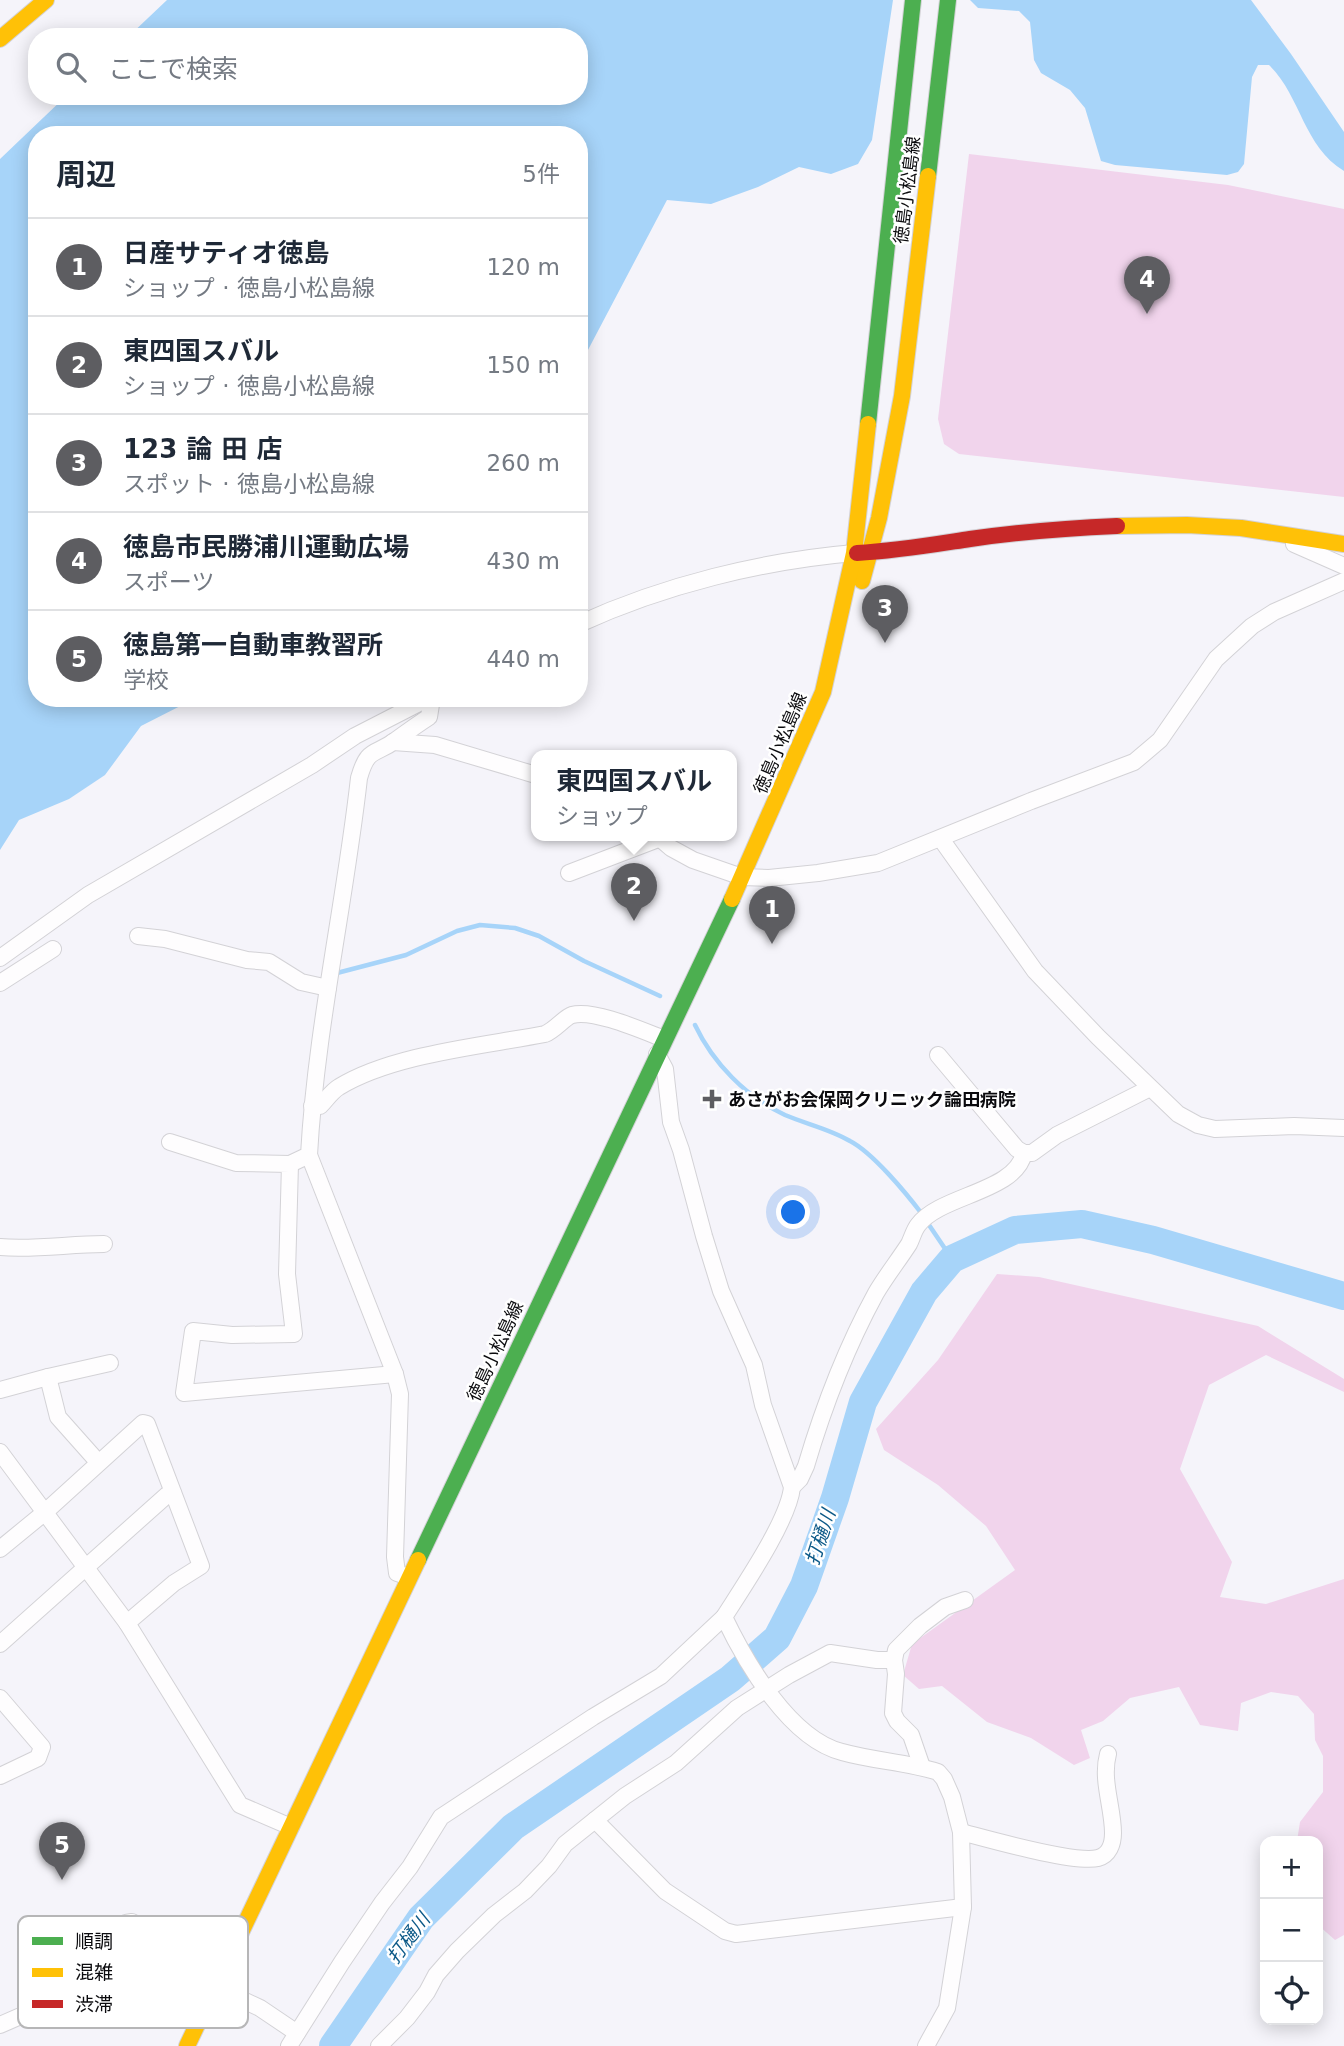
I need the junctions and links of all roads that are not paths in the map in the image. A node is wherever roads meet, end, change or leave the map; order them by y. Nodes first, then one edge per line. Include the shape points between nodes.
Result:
1 (46, 0) edge
2 (913, 0) edge
3 (948, 0) edge
4 (0, 38) edge
5 (1280, 535) junction
6 (1344, 544) edge
7 (862, 553) junction
8 (1344, 566) edge
9 (1344, 580) edge
10 (588, 620) edge
11 (412, 707) edge
12 (430, 707) edge
13 (393, 742) junction
14 (374, 750) junction
15 (333, 752) junction
16 (531, 774) edge
17 (941, 839) junction
18 (647, 841) edge
19 (663, 841) edge
20 (569, 873) dead end
21 (742, 877) junction
22 (138, 936) dead end
23 (53, 949) dead end
24 (0, 958) edge
25 (0, 983) edge
26 (328, 988) junction
27 (661, 1046) junction
28 (938, 1055) dead end
29 (1150, 1088) junction
30 (312, 1106) junction
31 (1344, 1128) edge
32 (170, 1142) dead end
33 (1024, 1153) junction
34 (309, 1155) junction
35 (290, 1164) junction
36 (104, 1244) dead end
37 (0, 1247) edge
38 (110, 1363) dead end
39 (395, 1374) junction
40 (48, 1377) junction
41 (0, 1390) edge
42 (0, 1452) edge
43 (98, 1462) junction
44 (792, 1487) junction
45 (173, 1493) junction
46 (44, 1513) junction
47 (0, 1549) edge
48 (87, 1569) junction
49 (409, 1577) junction
50 (965, 1600) dead end
51 (726, 1621) junction
52 (127, 1623) junction
53 (0, 1644) edge
54 (894, 1660) junction
55 (765, 1687) junction
56 (0, 1698) edge
57 (1108, 1754) dead end
58 (922, 1767) junction
59 (0, 1776) edge
60 (595, 1820) junction
61 (291, 1827) junction
62 (961, 1832) junction
63 (963, 1907) junction
64 (248, 1918) edge
65 (248, 2001) edge
66 (18, 2017) edge
67 (0, 2025) edge
68 (196, 2028) edge
69 (293, 2039) edge
70 (187, 2046) edge
71 (379, 2046) edge
72 (926, 2046) edge

1 - 4 main road
2 - 7 main road, 徳島小松島線 via 858,514
3 - 7 main road, 徳島小松島線 via 902,396 879,518
5 - 6 main road
5 - 7 main road via 1187,525 1068,528
5 - 8 street
7 - 10 street via 733,571
7 - 21 main road, 徳島小松島線 via 858,595 812,721
9 - 17 street via 1252,626 1216,659 1160,740 1134,762
11 - 15 street
12 - 13 street via 429,717
13 - 14 street
13 - 16 street via 435,745
14 - 15 street
14 - 26 street via 363,763 359,778
15 - 24 street via 88,895
17 - 21 street via 860,867
17 - 29 street via 1035,971
18 - 20 street
19 - 21 street via 693,860
21 - 27 main road, 徳島小松島線
22 - 26 street via 269,962 312,987
23 - 25 street
26 - 30 street
27 - 30 street via 603,1017 573,1015 545,1034 376,1071 337,1088 320,1107
27 - 44 street via 671,1122 711,1258 754,1365
27 - 49 main road, 徳島小松島線
28 - 33 street
29 - 31 street via 1178,1114 1215,1129
29 - 33 street via 1057,1135 1032,1153
30 - 34 street
32 - 35 street via 236,1163
33 - 44 street via 1022,1165 1014,1172 936,1210 918,1224 855,1333 833,1382 806,1466
34 - 35 street
34 - 39 street
35 - 39 street via 287,1263 294,1334 193,1331 184,1393
36 - 37 street
38 - 40 street
39 - 49 street via 400,1394 395,1557 397,1573
40 - 41 street
40 - 43 street via 58,1417
42 - 46 street
43 - 45 street via 147,1424
43 - 46 street
44 - 51 street via 790,1502
45 - 48 street
45 - 52 street via 201,1566
46 - 47 street
46 - 48 street
48 - 52 street
48 - 53 street
49 - 61 main road, 徳島小松島線
50 - 54 street via 945,1607 920,1626 896,1650
51 - 55 street
51 - 69 street via 661,1676 441,1817
52 - 61 street via 240,1805
54 - 55 street via 830,1653
54 - 58 street via 893,1713 911,1735
55 - 58 street via 821,1744
55 - 60 street via 676,1763
56 - 59 street via 42,1747 38,1758
57 - 62 street via 1105,1779 1113,1843 1100,1858 1043,1852
58 - 62 street via 944,1779
60 - 63 street via 665,1891 725,1931 737,1934
60 - 71 street via 457,1951 407,2018
61 - 64 main road, 徳島小松島線
62 - 63 street
63 - 72 street via 947,2008
65 - 69 street
66 - 67 street
68 - 70 main road, 徳島小松島線

